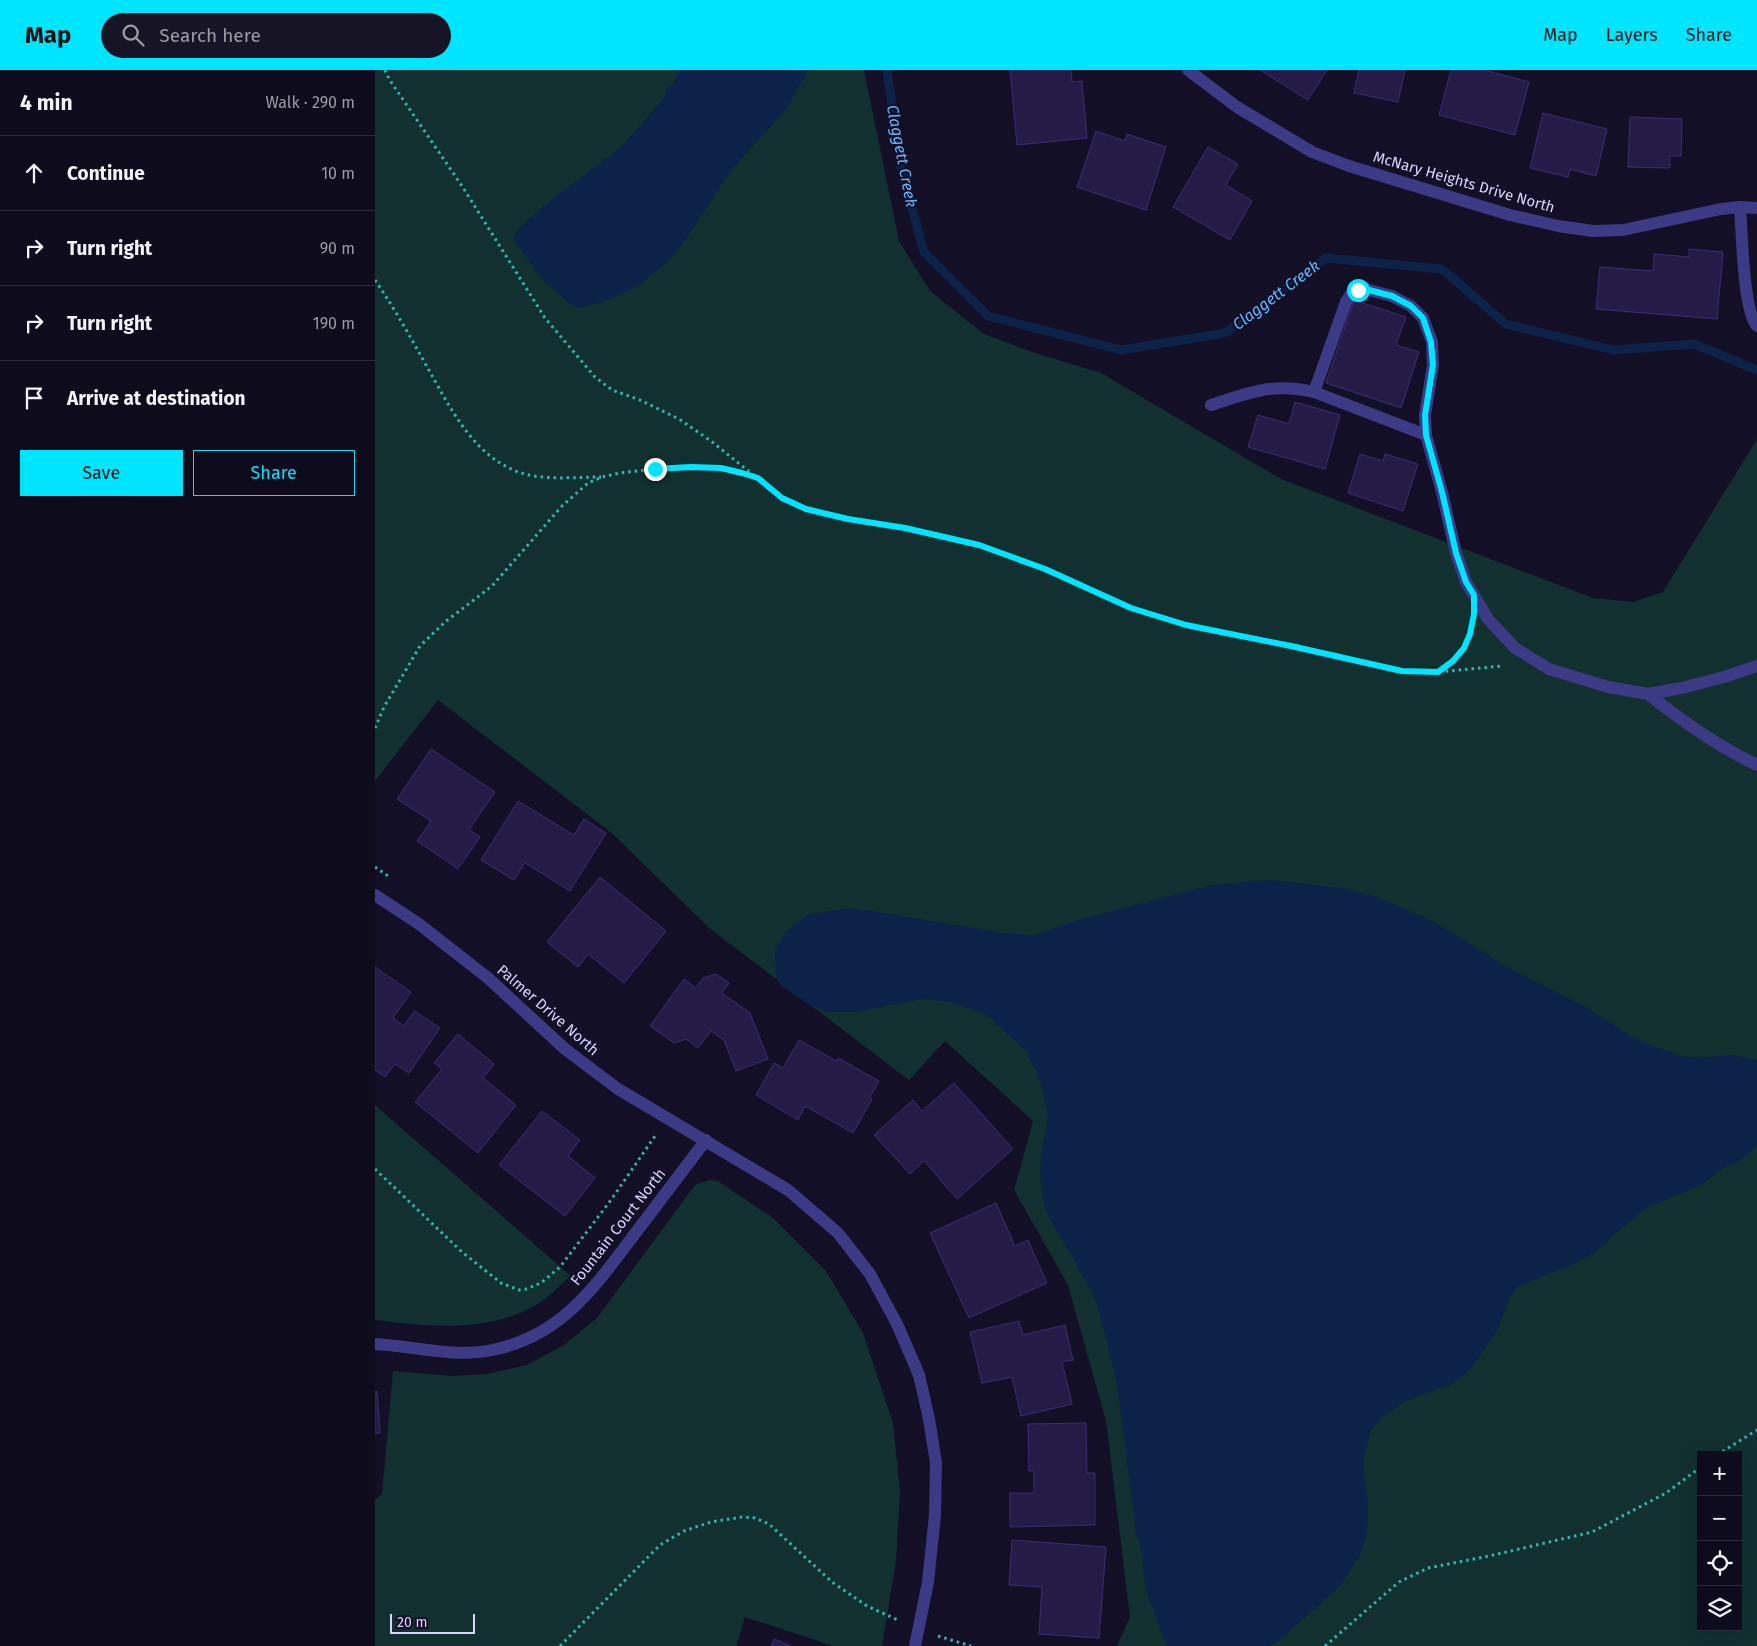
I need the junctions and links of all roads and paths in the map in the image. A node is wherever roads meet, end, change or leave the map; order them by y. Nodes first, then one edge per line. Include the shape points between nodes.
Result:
1 (385, 70) edge
2 (1188, 70) edge
3 (1740, 207) junction
4 (1757, 208) edge
5 (375, 280) edge
6 (1757, 326) edge
7 (1314, 392) junction
8 (1211, 405) dead end
9 (1426, 435) junction
10 (602, 477) junction
11 (758, 478) junction
12 (1474, 595) junction
13 (1506, 666) dead end
14 (1757, 666) edge
15 (1438, 672) junction
16 (1648, 694) junction
17 (375, 728) edge
18 (1757, 765) edge
19 (375, 894) edge
20 (655, 1136) dead end
21 (706, 1140) junction
22 (375, 1169) edge
23 (375, 1344) edge
24 (1757, 1430) edge
25 (1723, 1451) edge
26 (1697, 1470) edge
27 (919, 1630) junction
28 (560, 1646) edge
29 (915, 1646) edge
30 (971, 1646) edge
31 (1325, 1646) edge

1 - 11 path via 545,318 595,378 613,390 679,419
2 - 3 street, McNary Heights Drive North via 1237,108 1312,152 1510,215 1593,231 1623,230
3 - 4 street, McNary Heights Drive North
3 - 6 street via 1747,303
5 - 10 path via 458,421 494,460 519,472 550,478
7 - 8 street via 1284,387 1260,390
7 - 9 street
7 - 9 street via 1345,302 1351,294 1369,290 1392,296 1411,306 1423,318 1431,342 1433,365 1425,415
9 - 12 street via 1456,553
10 - 11 path via 691,467 721,468
10 - 17 path via 562,506 492,586 420,646
11 - 15 path via 782,498 806,509 979,545 1045,569 1131,608 1186,625 1402,671
12 - 15 path via 1474,614 1464,648
12 - 16 street via 1487,619 1515,648 1549,669 1608,687
13 - 15 path
14 - 16 street via 1724,678
16 - 18 street via 1729,752
19 - 21 street, Palmer Drive North via 480,972 565,1049 618,1089
20 - 22 path via 560,1267 541,1283 519,1290 501,1283 462,1252
21 - 23 street, Fountain Court North via 587,1296 557,1322 527,1340 491,1351 455,1352
21 - 27 street, Palmer Drive North via 789,1190 838,1233 870,1274 897,1324 919,1375 936,1463 931,1563
24 - 25 path
26 - 31 path via 1666,1493 1592,1532 1428,1568 1399,1582
27 - 28 path via 867,1606 832,1582 769,1524 742,1517 684,1531 660,1545
27 - 29 street, Palmer Drive North
27 - 30 path

